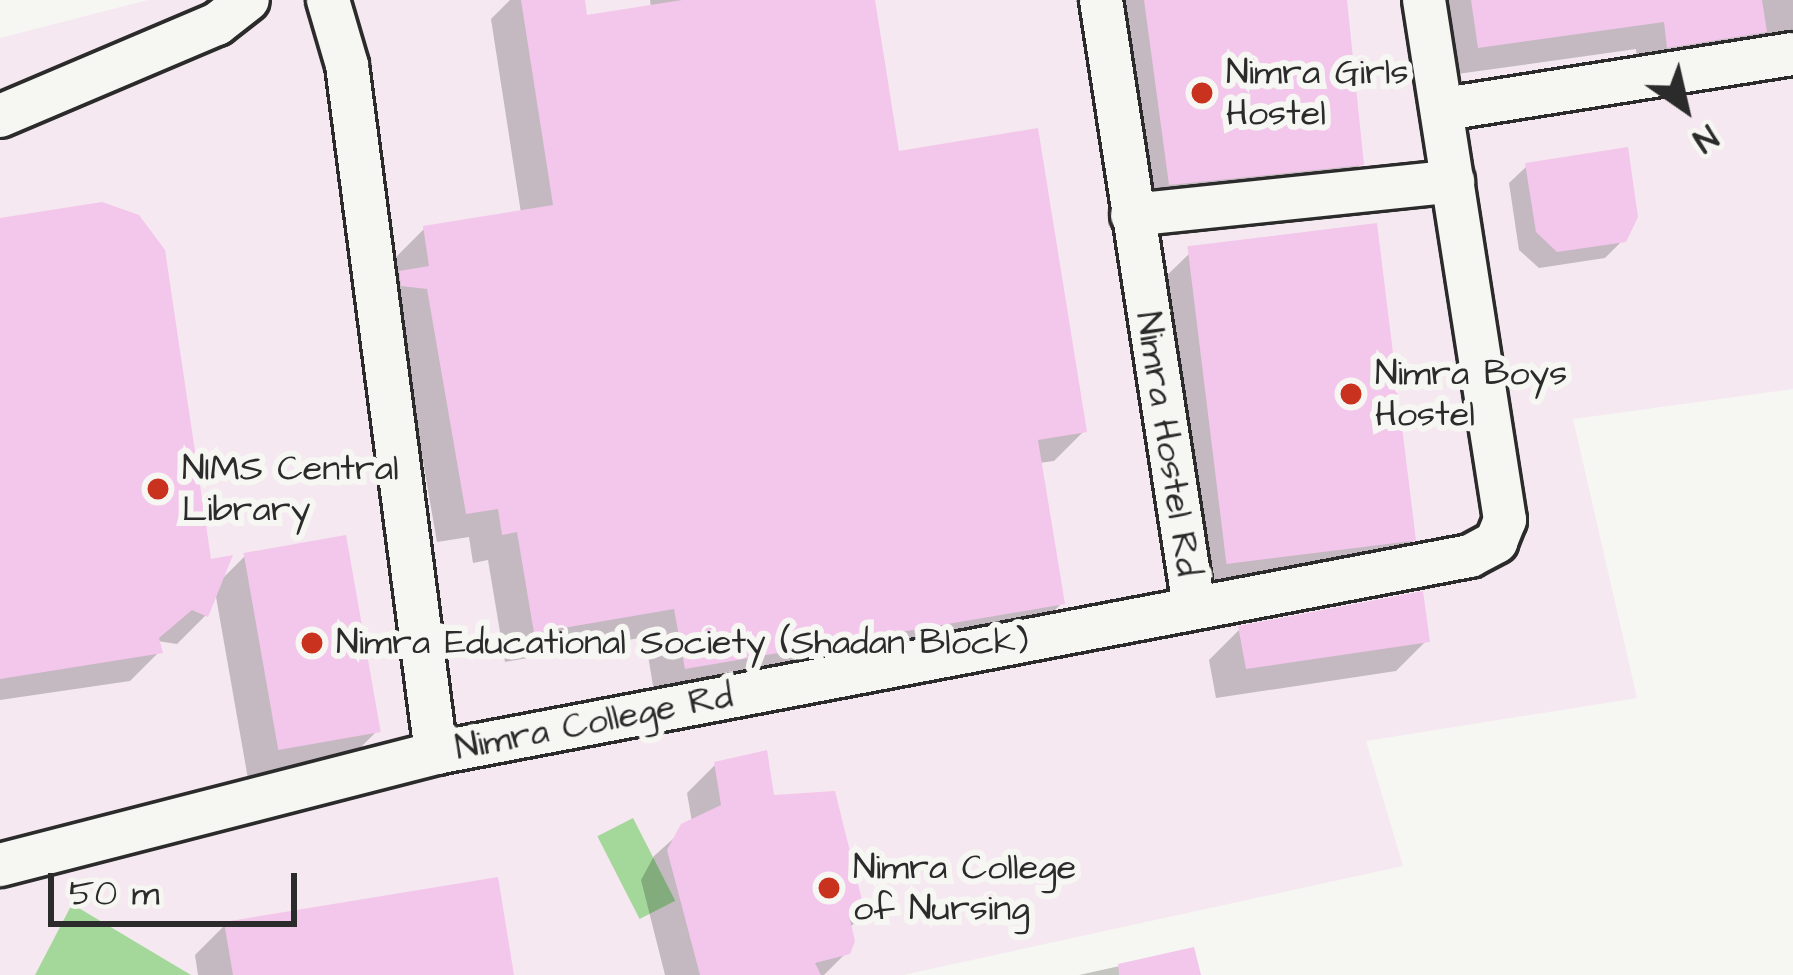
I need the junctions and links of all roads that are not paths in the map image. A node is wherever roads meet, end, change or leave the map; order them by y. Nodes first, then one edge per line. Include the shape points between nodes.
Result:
1 (248, 0) edge
2 (328, 0) edge
3 (1101, 0) edge
4 (1424, 0) edge
5 (1793, 54) edge
6 (1445, 109) junction
7 (0, 116) edge
8 (1453, 181) junction
9 (1132, 215) junction
10 (1194, 607) junction
11 (436, 752) junction
12 (0, 865) edge

1 - 7 street via 217,24
2 - 11 street via 346,65
3 - 9 street, Nimra Hostel Rd
4 - 6 street, Nimra Hostel Rd
5 - 6 street
6 - 8 street, Nimra Hostel Rd
8 - 9 street
8 - 10 street, Nimra Hostel Rd via 1505,520 1496,542 1470,556
9 - 10 street, Nimra Hostel Rd
10 - 11 street, Nimra College Rd
11 - 12 street, Nimra College Rd

